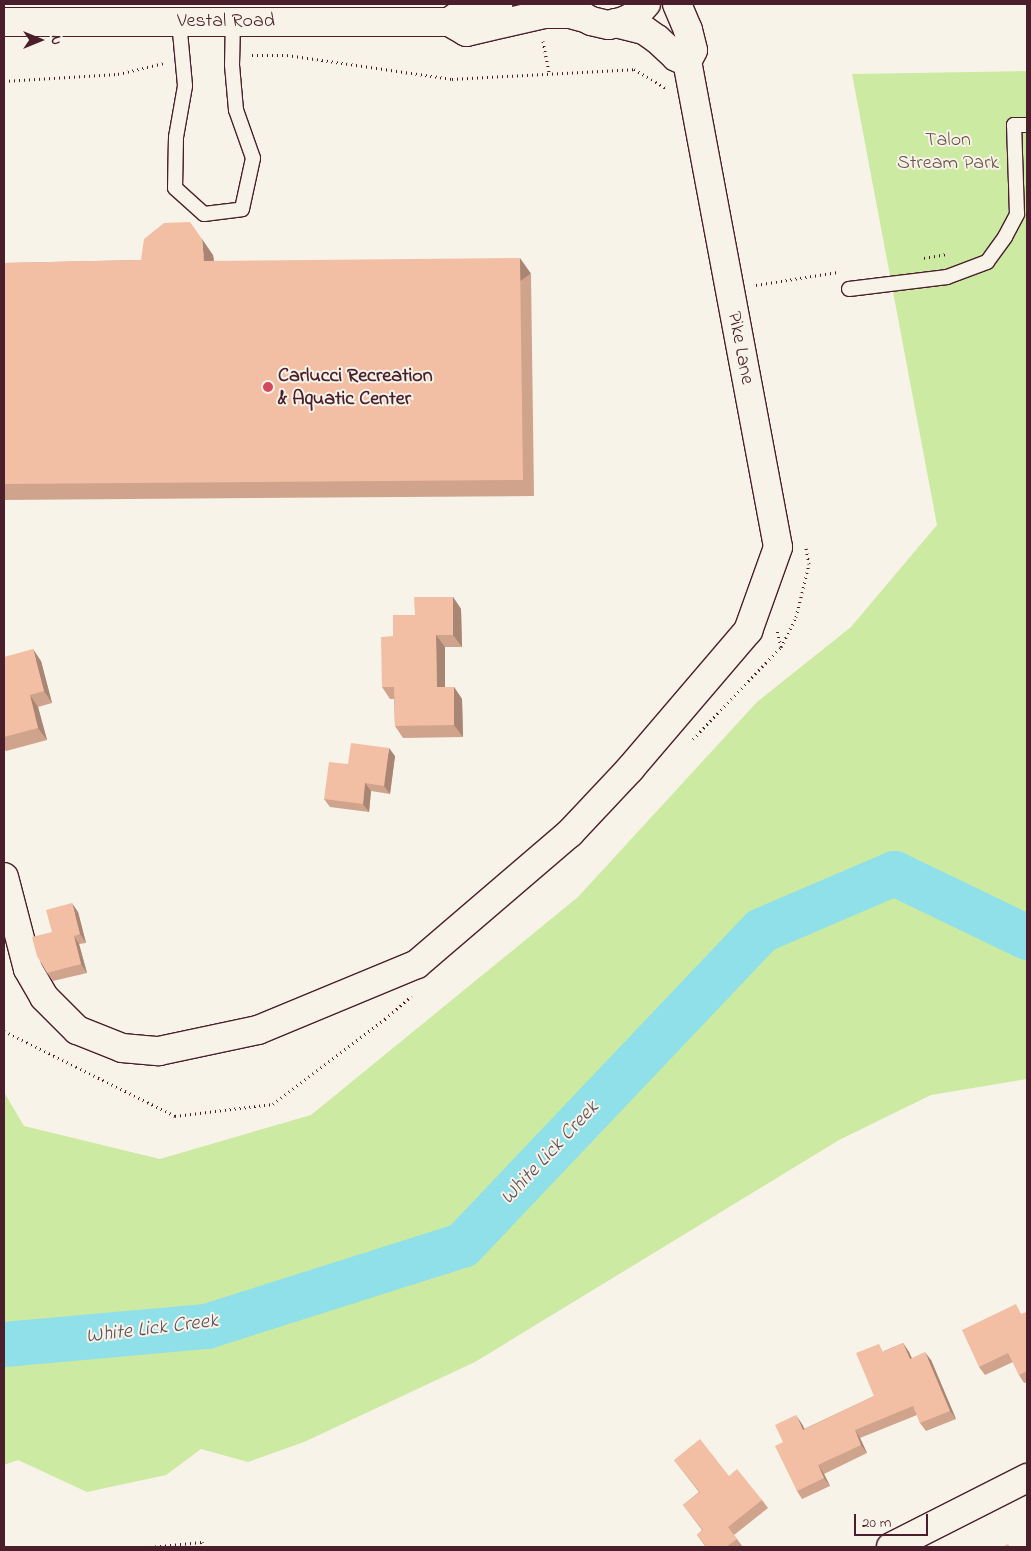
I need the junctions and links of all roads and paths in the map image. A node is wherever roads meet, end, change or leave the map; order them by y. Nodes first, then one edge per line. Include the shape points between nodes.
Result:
1 (498, 4) edge
2 (646, 4) edge
3 (677, 4) edge
4 (577, 11) edge
5 (206, 12) edge
6 (179, 21) junction
7 (233, 21) junction
8 (4, 22) edge
9 (449, 22) junction
10 (615, 23) junction
11 (249, 55) dead end
12 (174, 61) dead end
13 (687, 62) junction
14 (4, 81) edge
15 (670, 91) dead end
16 (1027, 125) edge
17 (1022, 213) edge
18 (948, 254) dead end
19 (920, 259) dead end
20 (846, 271) dead end
21 (752, 286) dead end
22 (849, 289) dead end
23 (804, 542) dead end
24 (781, 647) dead end
25 (4, 877) edge
26 (1027, 1478) edge
27 (150, 1547) edge
28 (204, 1547) edge
29 (891, 1547) edge

1 - 9 street via 466,10
2 - 10 street via 636,15
3 - 13 street, Pike Lane via 693,50
4 - 9 street, Vestal Road via 544,14 466,32
4 - 10 street, Vestal Road via 609,25
5 - 6 street, Vestal Road
5 - 7 street, Vestal Road
6 - 7 lane via 185,86 176,137 175,188 204,214 242,209 254,158 236,110
6 - 8 street, Vestal Road
7 - 9 street, Vestal Road
10 - 13 street via 644,30 676,58
11 - 15 path via 287,55 452,79 634,69
12 - 14 path via 118,74
13 - 25 street, Pike Lane via 778,547 748,631 630,770 570,833 417,964 258,1030 159,1051 122,1048 76,1030 44,997 28,969
16 - 17 lane via 1014,125
17 - 22 lane via 987,262 947,277
18 - 19 path
20 - 21 path
23 - 24 path via 809,564 796,617
26 - 29 street
27 - 28 path via 202,1542

